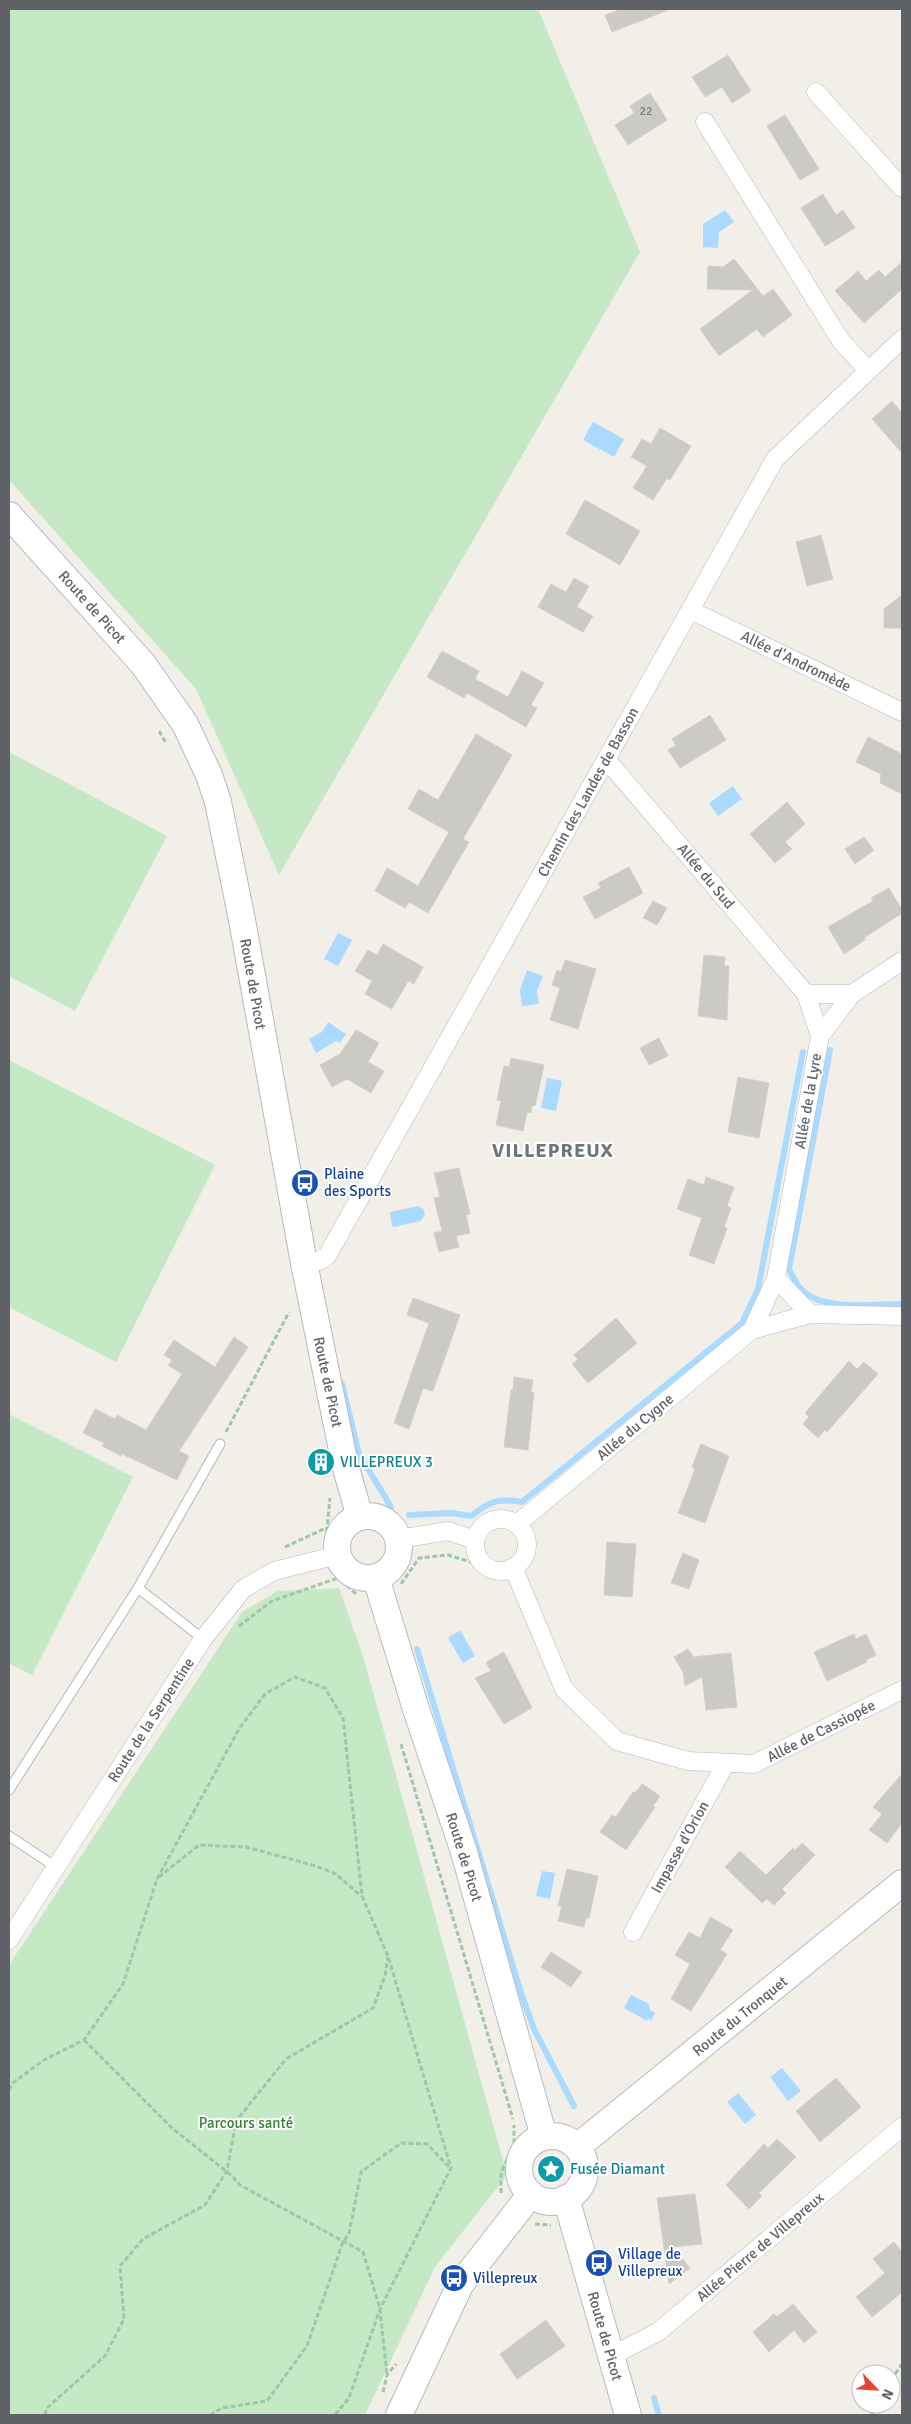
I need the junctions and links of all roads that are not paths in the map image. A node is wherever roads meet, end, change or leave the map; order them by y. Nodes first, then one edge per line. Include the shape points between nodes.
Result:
1 (816, 92) dead end
2 (705, 122) dead end
3 (902, 188) edge
4 (902, 339) edge
5 (868, 370) junction
6 (9, 515) edge
7 (690, 610) junction
8 (902, 712) edge
9 (606, 759) junction
10 (902, 961) edge
11 (806, 994) junction
12 (852, 994) junction
13 (820, 1036) junction
14 (304, 1263) junction
15 (776, 1278) junction
16 (810, 1314) junction
17 (902, 1316) edge
18 (752, 1330) junction
19 (220, 1444) road end
20 (360, 1517) junction
21 (517, 1524) junction
22 (399, 1539) junction
23 (475, 1540) junction
24 (338, 1567) junction
25 (513, 1568) junction
26 (378, 1586) junction
27 (138, 1588) junction
28 (203, 1639) junction
29 (902, 1690) edge
30 (726, 1763) junction
31 (9, 1790) edge
32 (9, 1836) edge
33 (56, 1867) junction
34 (902, 1883) edge
35 (633, 1932) dead end
36 (9, 1940) edge
37 (902, 2127) edge
38 (544, 2137) junction
39 (577, 2147) junction
40 (531, 2194) junction
41 (566, 2198) junction
42 (610, 2356) junction
43 (399, 2415) edge
44 (628, 2415) edge

1 - 3 street
2 - 5 street via 841,341
4 - 5 street, Chemin des Landes de Basson
5 - 7 street, Chemin des Landes de Basson via 775,459
6 - 14 main road, Route de Picot via 143,664 186,724 209,775 218,802 240,910
7 - 8 street, Allée d'Andromède
7 - 9 street, Chemin des Landes de Basson
9 - 11 street, Allée du Sud
9 - 14 street, Chemin des Landes de Basson via 327,1256
10 - 12 street, Allée de la Lyre
11 - 12 street
11 - 13 street, Allée du Sud
12 - 13 street, Allée de la Lyre
13 - 15 street, Allée de la Lyre
14 - 20 main road, Route de Picot via 345,1465
15 - 16 street
15 - 18 street, Allée de la Lyre
16 - 17 street
16 - 18 street
18 - 21 street, Allée du Cygne
19 - 27 lane
20 - 22 main road via 370,1516 388,1523
20 - 24 main road via 351,1521 339,1536
21 - 23 street via 503,1519 488,1522
21 - 25 street via 523,1531 527,1547
22 - 23 street via 448,1531
22 - 26 main road via 398,1559
23 - 25 street via 477,1555 488,1567 496,1570
24 - 26 main road
24 - 28 street, Route de la Serpentine via 274,1571 243,1589
25 - 30 street, Allée de Cassiopée via 564,1689 617,1742 688,1761
26 - 38 main road, Route de Picot via 464,1852
27 - 28 lane
27 - 31 lane
28 - 33 street, Route de la Serpentine
29 - 30 street, Allée de Cassiopée via 754,1764
30 - 35 street, Impasse d'Orion
32 - 33 lane
33 - 36 street, Route de la Serpentine
34 - 39 main road, Route du Tronquet
37 - 42 street, Allée Pierre de Villepreux via 658,2332
38 - 39 main road via 562,2138
38 - 40 main road via 527,2148 519,2167 520,2177
39 - 41 main road via 584,2165 584,2176 574,2193
40 - 41 main road via 548,2202
40 - 43 main road via 460,2285
41 - 42 main road, Route de Picot
42 - 44 main road, Route de Picot

